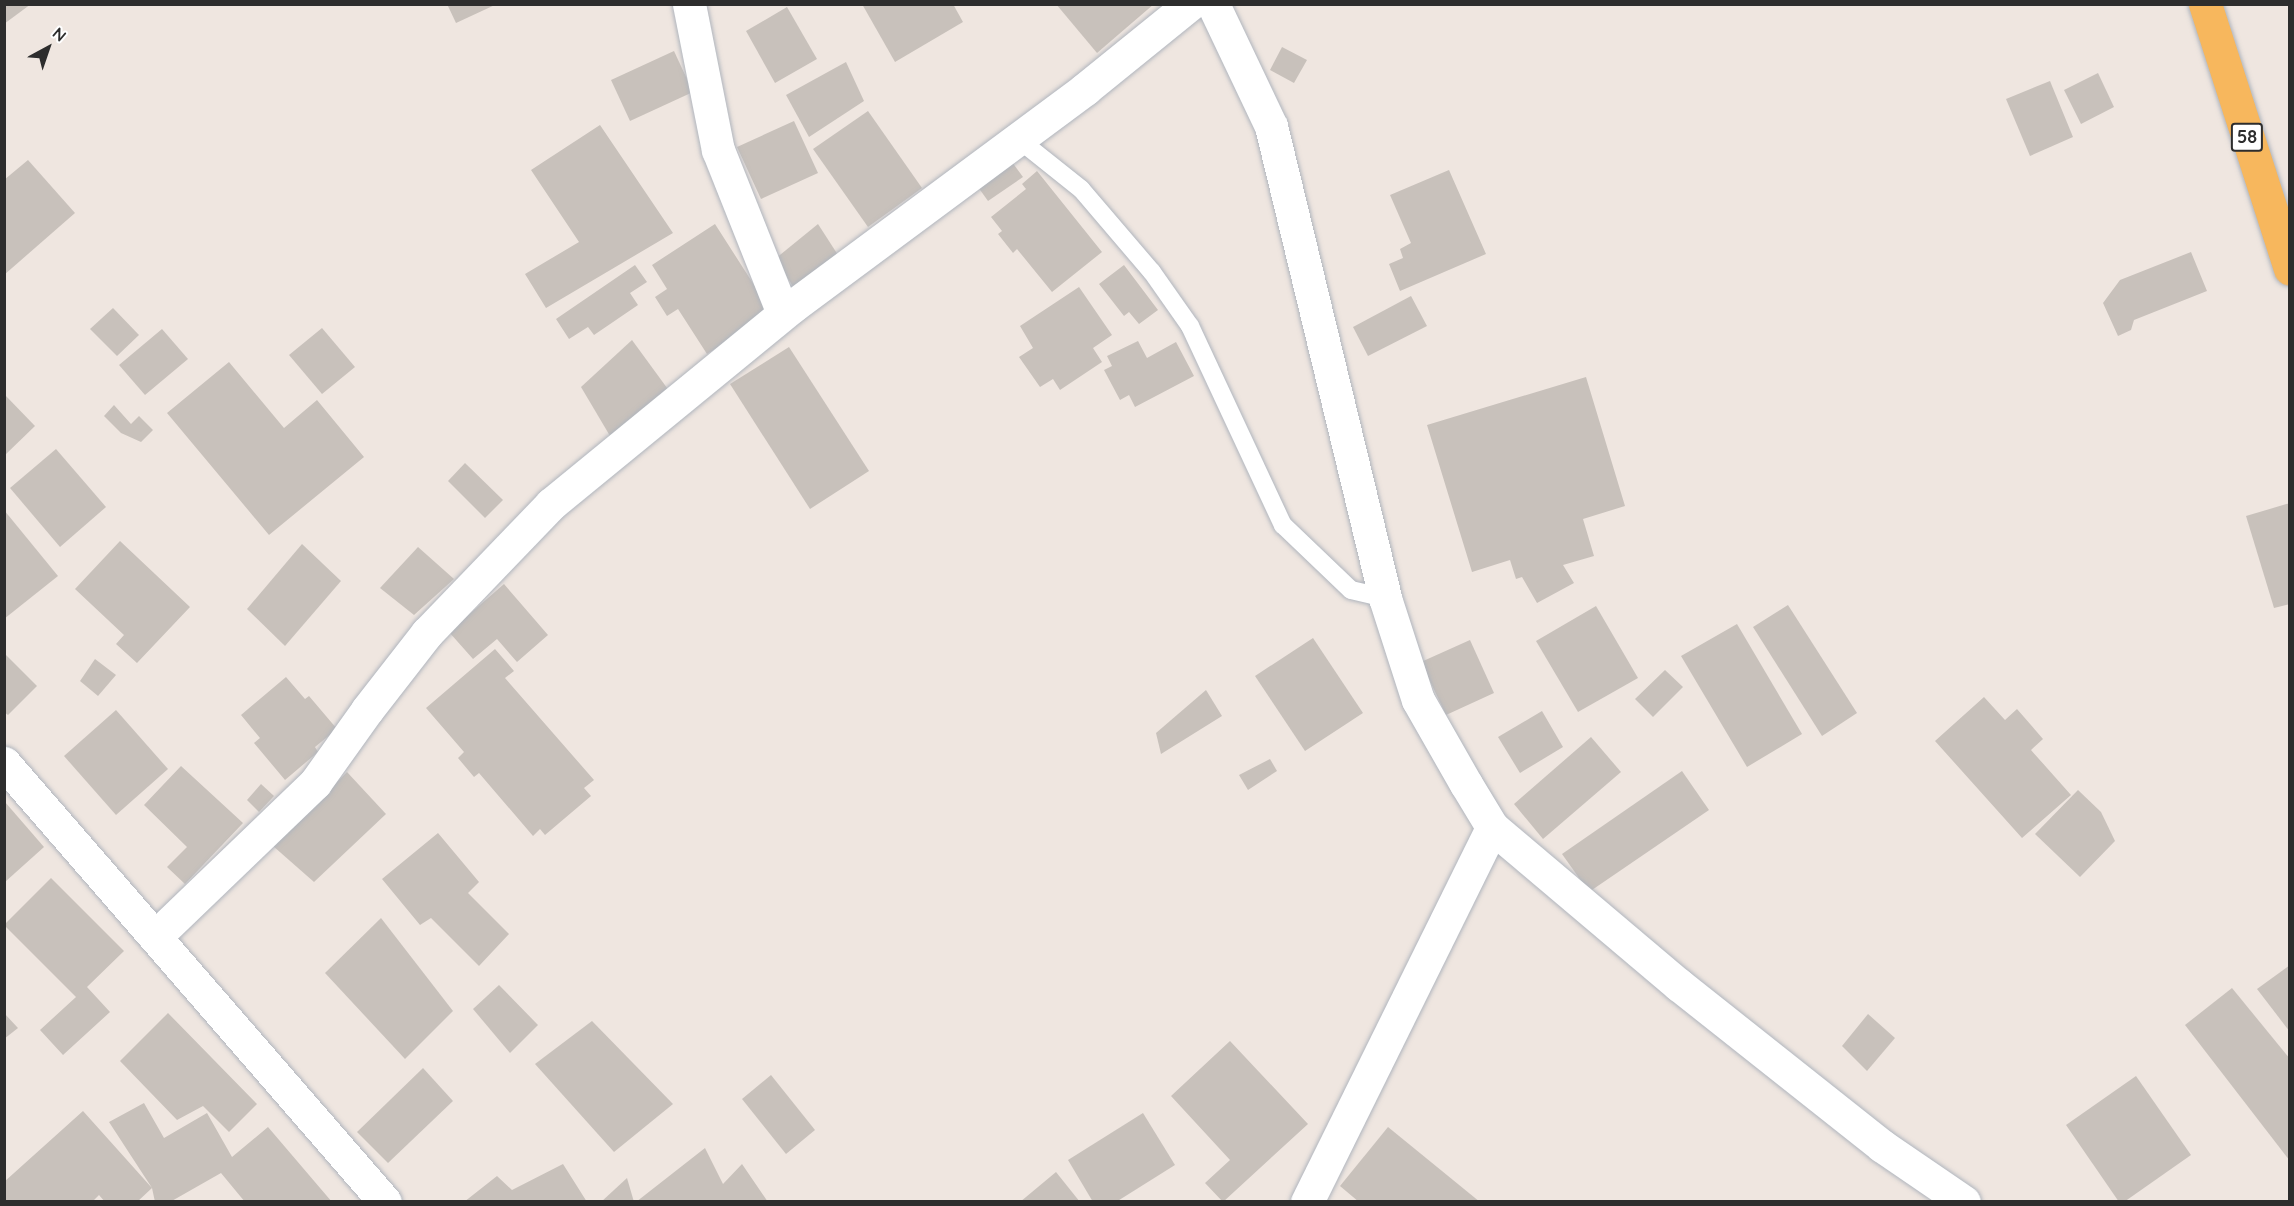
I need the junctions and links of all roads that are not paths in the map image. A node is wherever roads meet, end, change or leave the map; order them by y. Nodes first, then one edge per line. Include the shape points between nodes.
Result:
1 (689, 4) edge
2 (1190, 4) edge
3 (1213, 4) edge
4 (2205, 4) edge
5 (1017, 138) junction
6 (2289, 269) edge
7 (783, 313) junction
8 (1385, 598) junction
9 (4, 762) edge
10 (1492, 827) junction
11 (155, 938) junction
12 (384, 1202) edge
13 (1307, 1202) edge
14 (1964, 1202) edge

1 - 7 street via 718,150
2 - 5 street
3 - 8 street via 1271,126
4 - 6 main road, 58
5 - 7 street
5 - 8 lane via 1081,189 1152,272 1190,326 1283,525 1351,590
7 - 11 street via 551,504 427,633 315,783
8 - 10 street via 1418,700
9 - 11 street
10 - 13 street
10 - 14 street via 1697,1000 1882,1146
11 - 12 street

